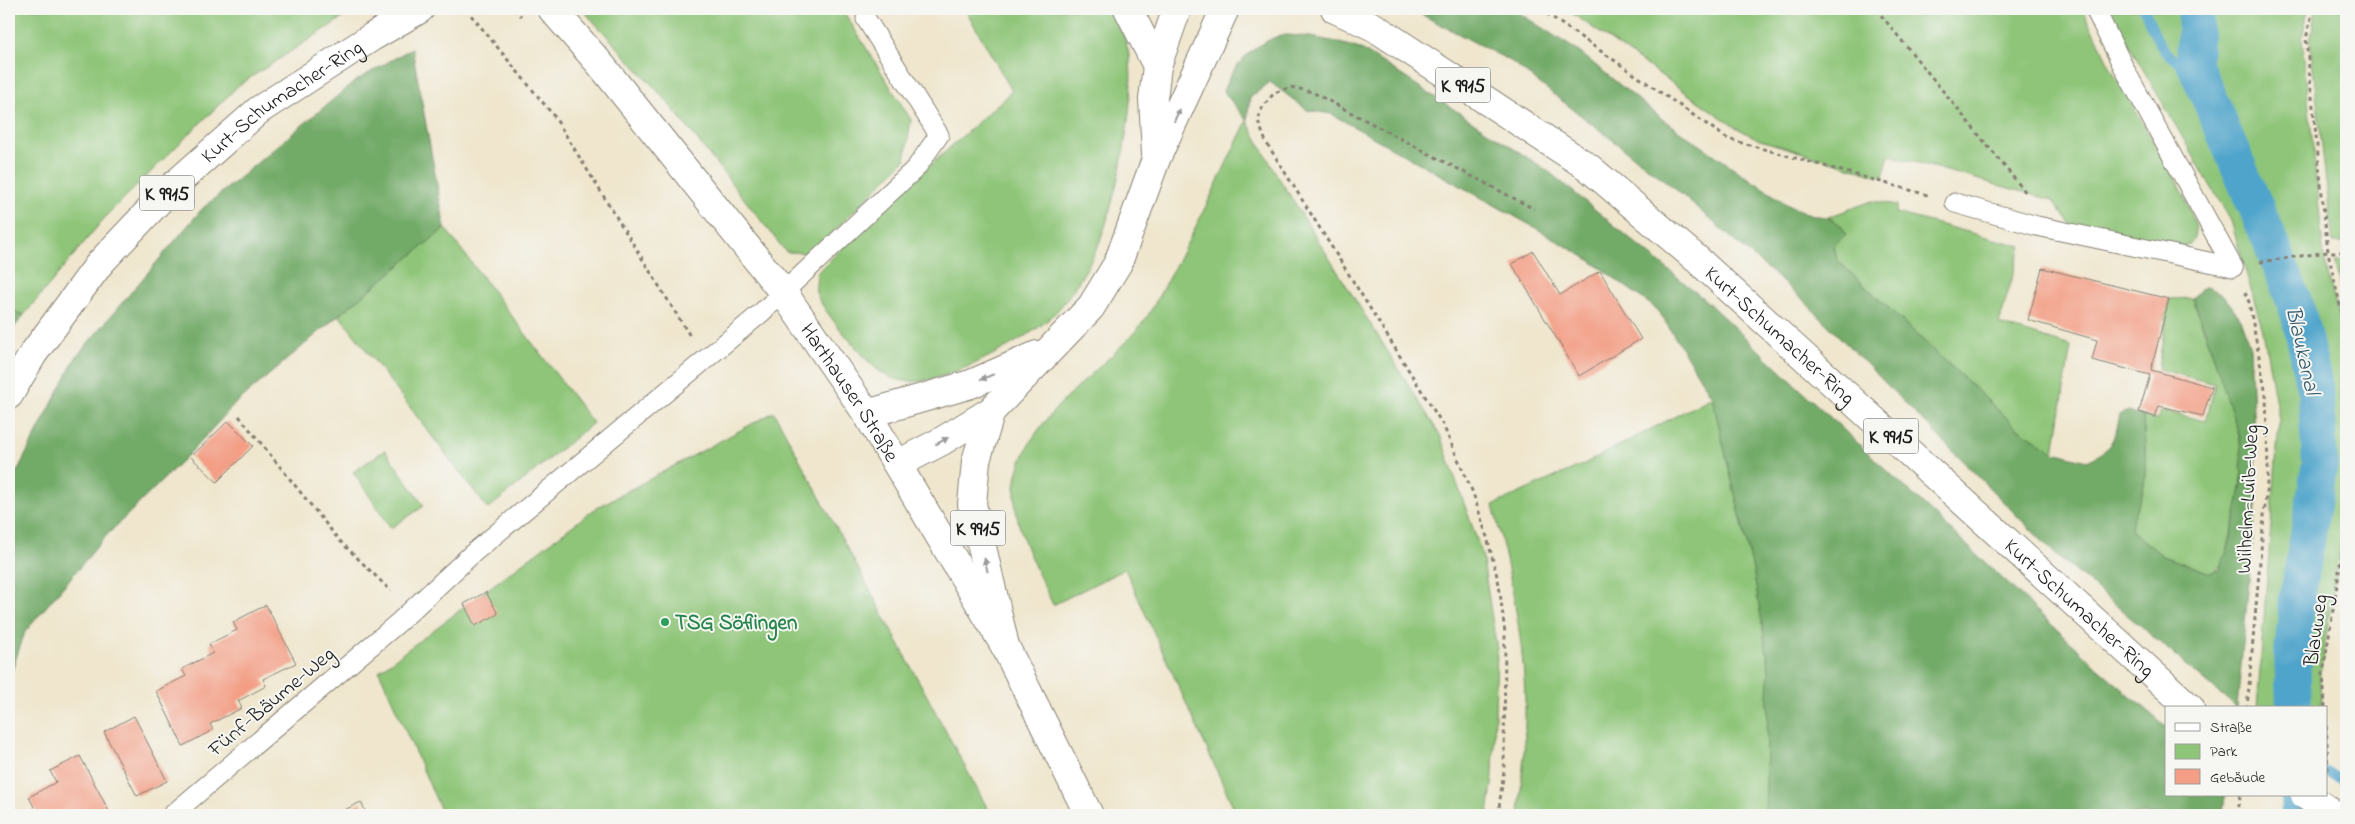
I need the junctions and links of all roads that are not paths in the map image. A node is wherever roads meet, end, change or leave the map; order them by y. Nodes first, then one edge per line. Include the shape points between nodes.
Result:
1 (420, 9) edge
2 (552, 9) edge
3 (1128, 9) edge
4 (1177, 9) edge
5 (1225, 9) edge
6 (1335, 9) edge
7 (2095, 9) edge
8 (866, 19) dead end
9 (1157, 66) junction
10 (1156, 159) junction
11 (1955, 203) road end
12 (783, 292) junction
13 (1048, 350) junction
14 (9, 396) edge
15 (991, 411) junction
16 (867, 414) junction
17 (898, 464) junction
18 (1005, 646) junction
19 (2188, 706) edge
20 (2306, 796) edge
21 (172, 815) edge
22 (1089, 815) edge
23 (2335, 815) edge

1 - 14 main road, Kurt-Schumacher-Ring / K 9915 via 372,36 259,110 171,188 100,263 33,354
2 - 12 main road, Harthauser Straße via 601,65
3 - 9 main road
4 - 9 main road, K 9915
10 -> 5 main road, K 9915
6 - 19 main road, Kurt-Schumacher-Ring / K 9915 via 1374,27 1588,168 1698,261
7 - 11 lane via 2125,70 2241,265 2037,226
8 - 12 lane, Fünf-Bäume-Weg via 938,135 916,168
9 - 10 main road, K 9915 via 1153,99
10 - 13 main road, K 9915 via 1118,263 1091,307
12 - 16 main road, Harthauser Straße
12 - 21 lane, Fünf-Bäume-Weg via 472,554 399,622
13 - 15 main road, K 9915
13 -> 16 main road, K 9915 via 971,384
17 -> 15 main road, K 9915
18 -> 15 main road, K 9915 via 972,504 976,461
16 - 17 main road, Harthauser Straße
17 - 18 main road, Harthauser Straße
18 - 22 main road, Harthauser Straße
20 - 23 main road, bridge

